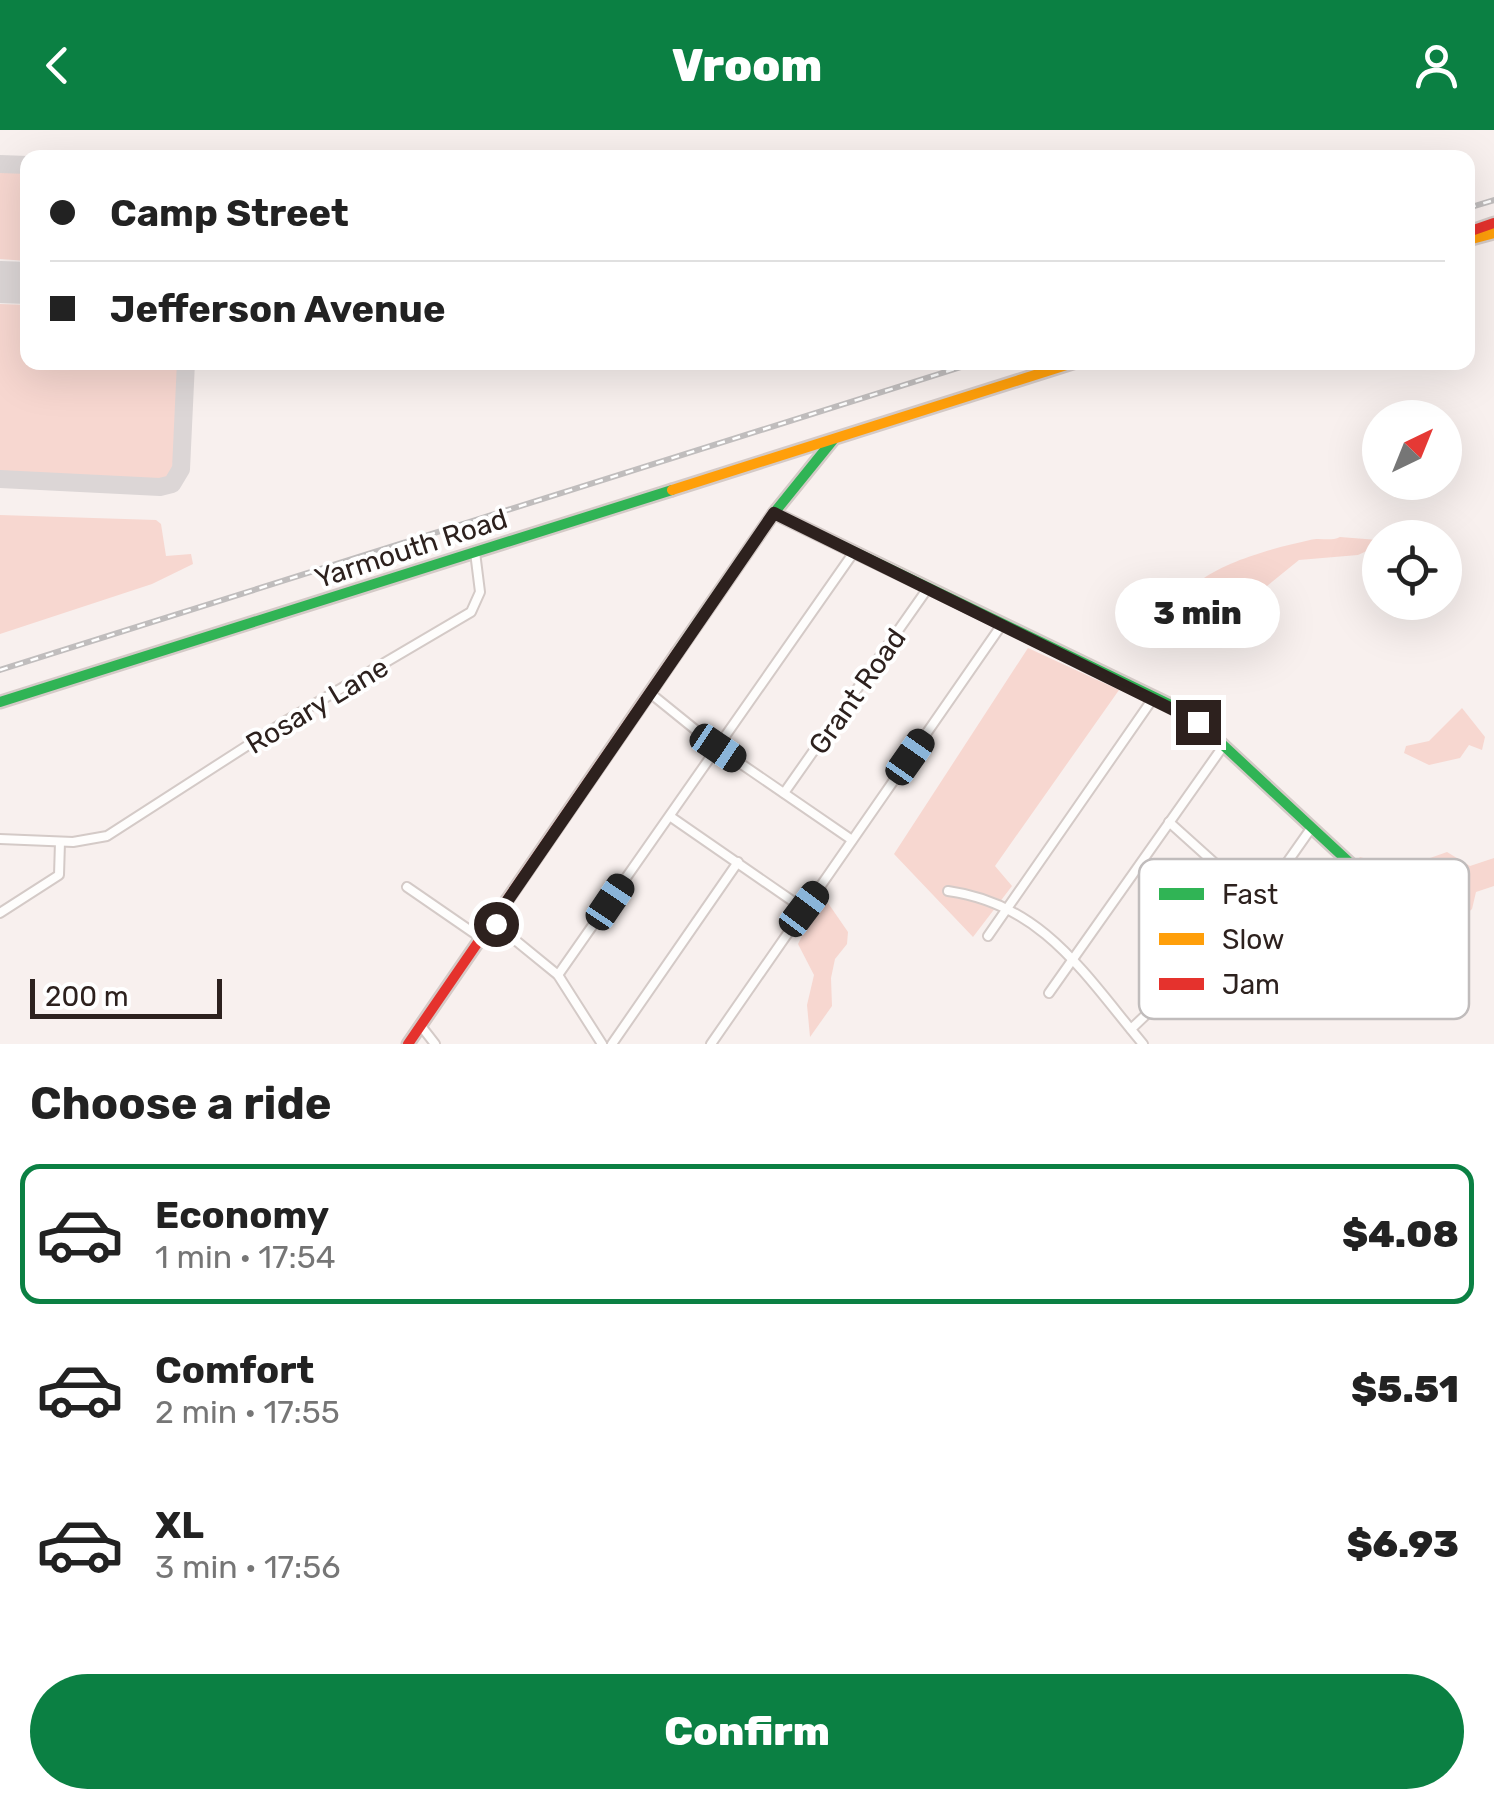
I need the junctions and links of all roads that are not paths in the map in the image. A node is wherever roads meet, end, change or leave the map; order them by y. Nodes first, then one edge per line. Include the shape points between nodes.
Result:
1 (1051, 370) edge
2 (836, 438) junction
3 (800, 449) junction
4 (807, 468) junction
5 (774, 513) junction
6 (475, 552) junction
7 (854, 552) junction
8 (928, 588) junction
9 (1003, 624) junction
10 (650, 693) junction
11 (1154, 697) junction
12 (0, 702) edge
13 (1224, 745) junction
14 (718, 748) junction
15 (784, 792) junction
16 (670, 817) junction
17 (1169, 822) junction
18 (1312, 828) junction
19 (0, 839) edge
20 (852, 840) junction
21 (60, 842) junction
22 (1143, 859) edge
23 (1209, 859) edge
24 (1290, 859) edge
25 (1346, 859) edge
26 (738, 862) junction
27 (1139, 865) edge
28 (407, 887) dead end
29 (948, 891) dead end
30 (1010, 906) junction
31 (804, 909) junction
32 (0, 913) edge
33 (493, 922) junction
34 (988, 936) dead end
35 (481, 938) junction
36 (1071, 962) junction
37 (558, 975) junction
38 (1049, 993) dead end
39 (1140, 1019) edge
40 (421, 1026) junction
41 (1130, 1029) junction
42 (412, 1042) edge
43 (436, 1044) edge
44 (602, 1044) edge
45 (612, 1044) edge
46 (712, 1044) edge
47 (1143, 1044) edge

1 - 2 main road, Yarmouth Road
2 - 3 main road, Yarmouth Road
2 - 4 main road
3 - 4 main road
3 - 6 main road, Yarmouth Road
4 - 5 main road
5 - 7 main road
5 - 10 main road
6 - 12 main road, Yarmouth Road
6 - 21 street, Rosary Lane via 480,592 471,612 111,834
7 - 8 main road
7 - 14 street
8 - 9 main road
8 - 15 street, Grant Road
9 - 11 main road
9 - 20 street
10 - 14 street
10 - 33 main road
11 - 13 main road
11 - 30 street
13 - 17 street
13 - 18 main road
14 - 15 street
14 - 16 street
15 - 20 street
16 - 26 street
16 - 37 street
17 - 22 street
17 - 23 street
18 - 24 street
18 - 25 main road
19 - 21 street
20 - 31 street
21 - 32 street via 60,876
26 - 31 street
26 - 45 street
27 - 36 street
28 - 35 street
29 - 30 street
30 - 34 street
30 - 36 street
31 - 46 street
33 - 35 main road
33 - 37 street
35 - 40 main road
36 - 38 street
36 - 41 street
37 - 44 street
39 - 41 street
40 - 42 main road
40 - 43 street
41 - 47 street

